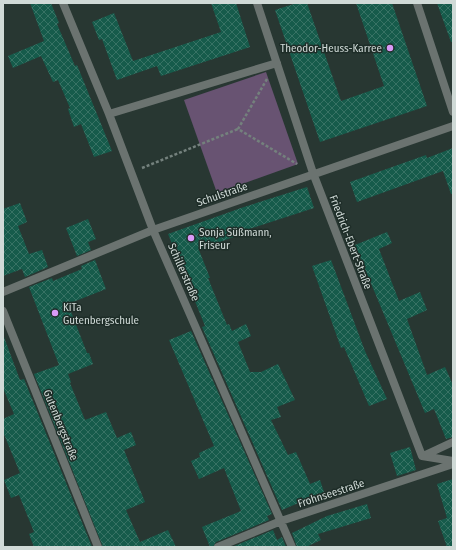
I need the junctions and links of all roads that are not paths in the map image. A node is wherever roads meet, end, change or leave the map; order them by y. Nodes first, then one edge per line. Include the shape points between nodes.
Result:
1 (63, 3) edge
2 (257, 3) edge
3 (417, 3) edge
4 (277, 63) junction
5 (453, 112) edge
6 (110, 114) junction
7 (453, 126) edge
8 (313, 173) junction
9 (153, 230) junction
10 (3, 292) edge
11 (3, 311) edge
12 (453, 442) edge
13 (422, 456) junction
14 (453, 461) edge
15 (453, 464) edge
16 (281, 521) junction
17 (98, 547) edge
18 (218, 547) edge
19 (292, 547) edge

1 - 6 street, Schillerstraße
2 - 4 street, Friedrich-Ebert-Straße
3 - 5 street
4 - 6 street
4 - 8 street, Friedrich-Ebert-Straße
6 - 9 street, Schillerstraße
7 - 8 street, Schulstraße
8 - 9 street, Schulstraße
8 - 13 street, Friedrich-Ebert-Straße
9 - 10 street, Schulstraße
9 - 16 street, Schillerstraße
11 - 17 street, Gutenbergstraße
12 - 13 street
13 - 14 street
15 - 16 street, Frohnseestraße
16 - 18 street, Frohnseestraße
16 - 19 street, Schillerstraße

